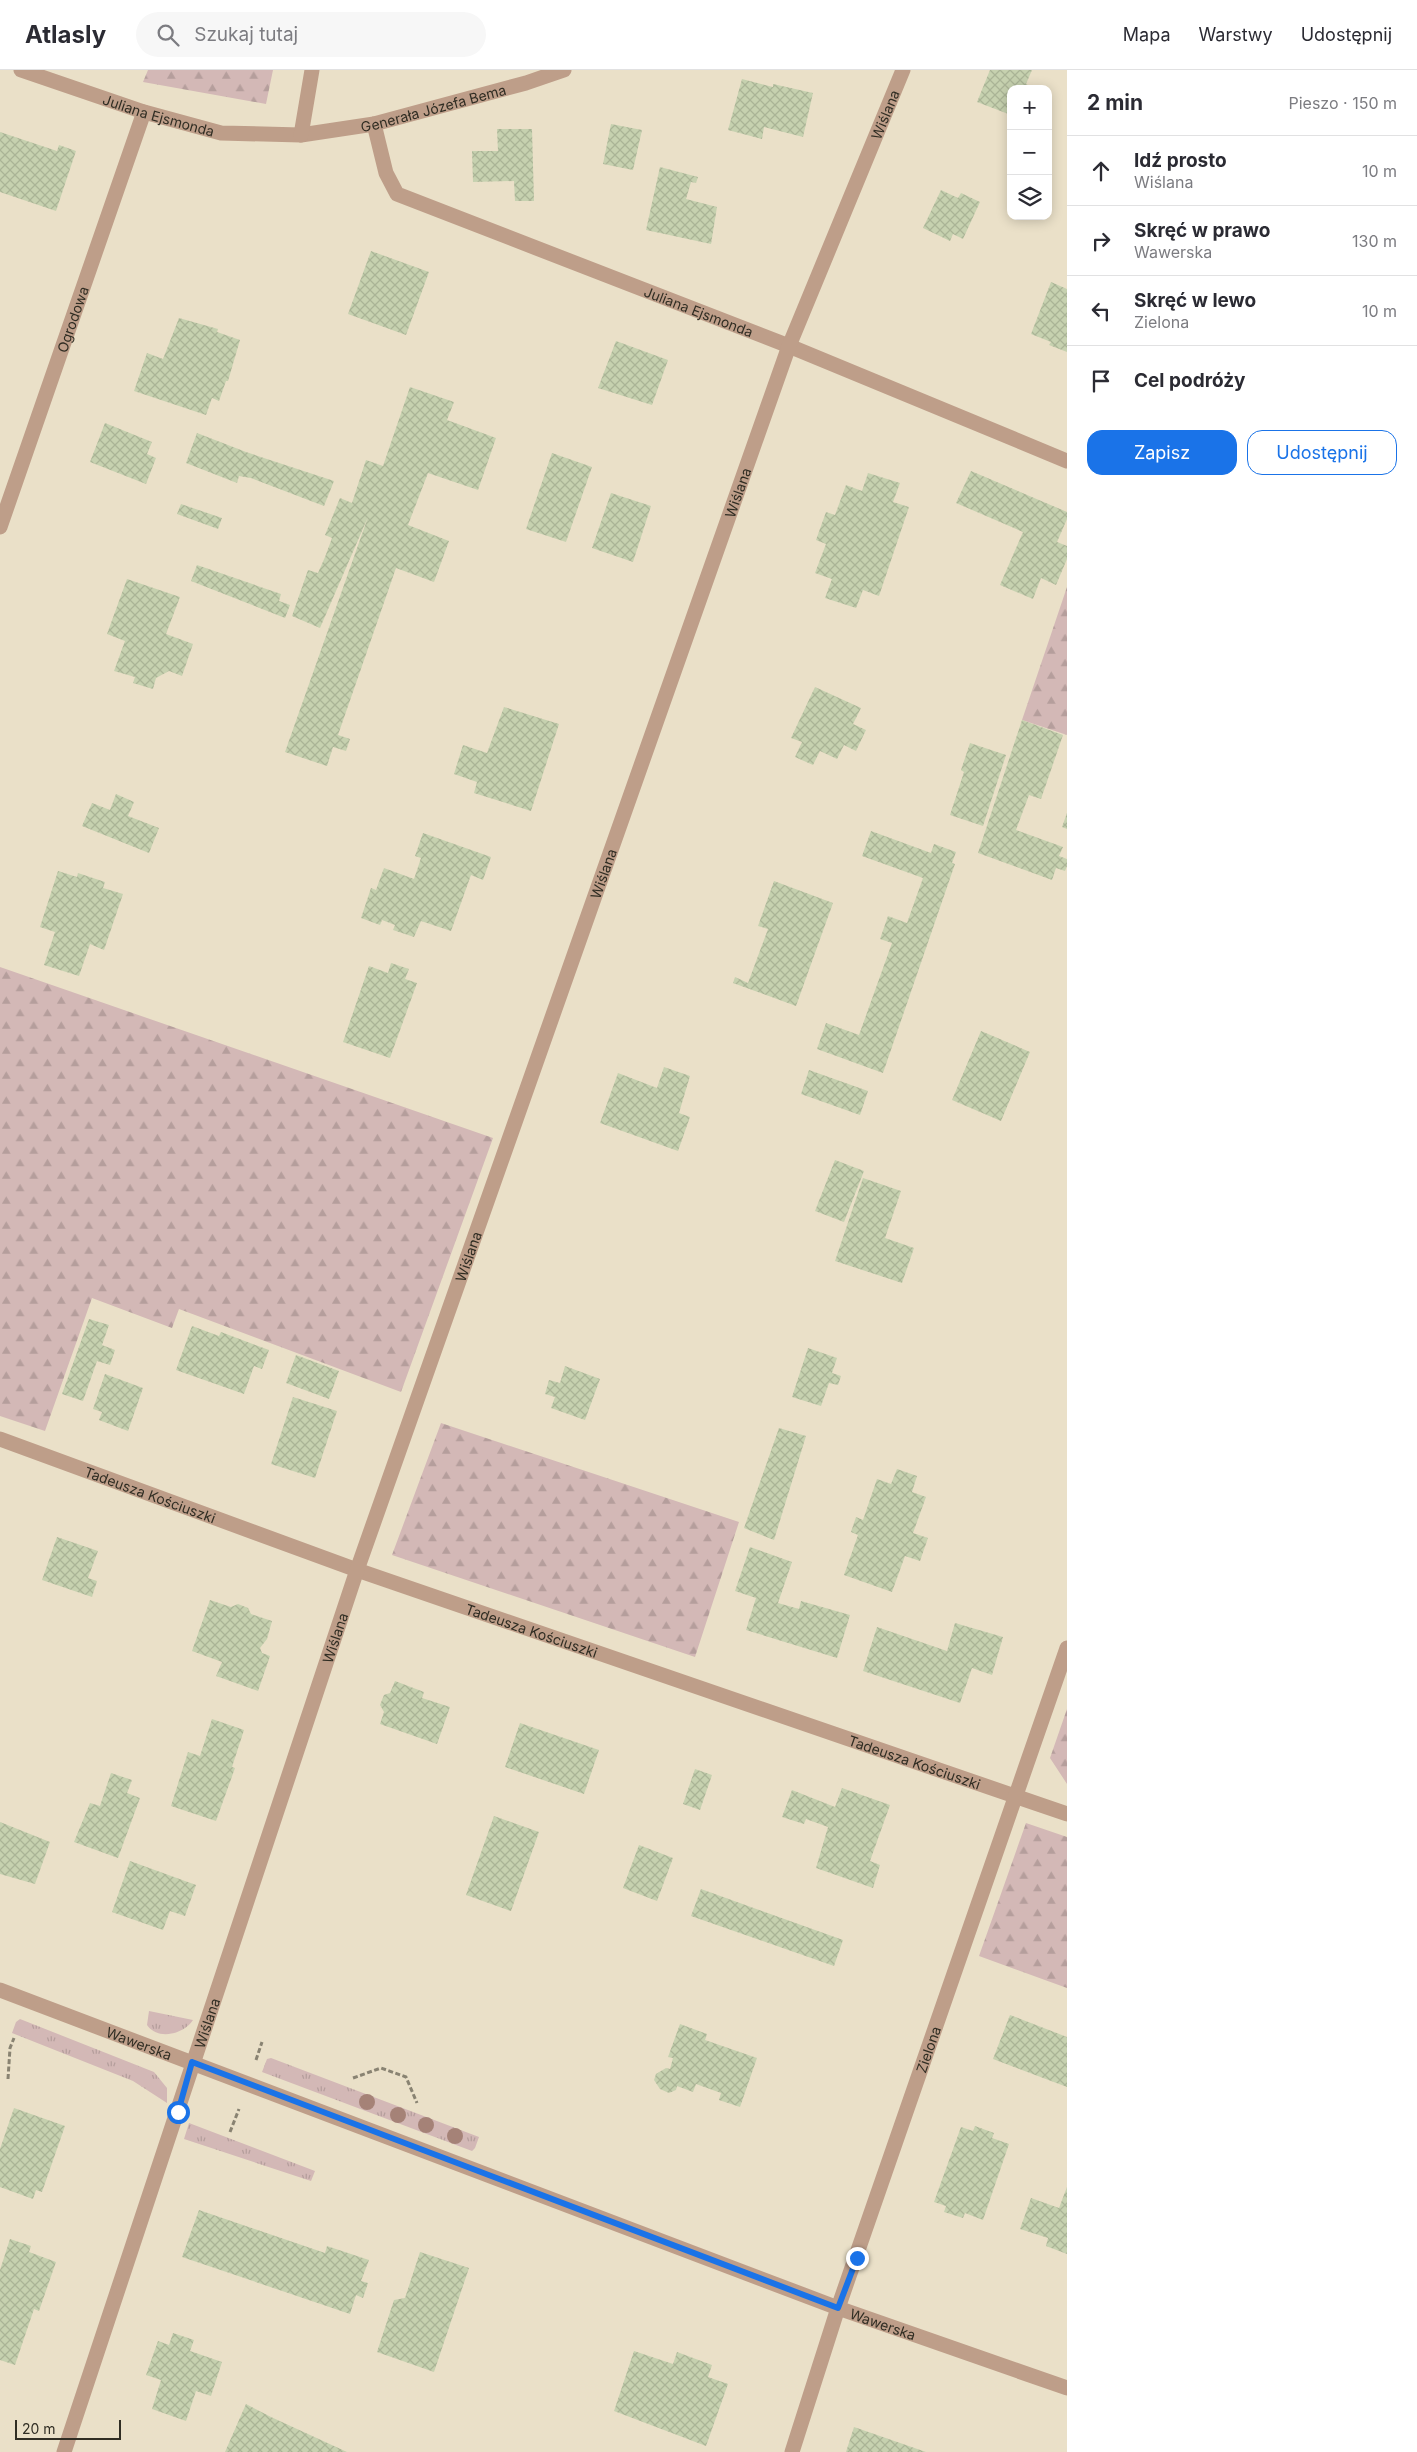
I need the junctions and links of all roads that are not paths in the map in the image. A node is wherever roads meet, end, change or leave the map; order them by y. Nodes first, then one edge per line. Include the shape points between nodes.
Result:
1 (21, 70) edge
2 (312, 70) edge
3 (564, 70) edge
4 (903, 70) edge
5 (144, 112) junction
6 (374, 124) junction
7 (301, 135) junction
8 (789, 346) junction
9 (1067, 460) edge
10 (0, 527) edge
11 (0, 1439) edge
12 (357, 1570) junction
13 (1067, 1648) edge
14 (1017, 1796) junction
15 (1067, 1814) edge
16 (0, 1990) edge
17 (192, 2062) junction
18 (838, 2308) junction
19 (1067, 2388) edge
20 (64, 2452) edge
21 (792, 2452) edge

1 - 5 street, Juliana Ejsmonda
2 - 7 street
3 - 6 street, Generała Józefa Bema via 526,84
4 - 8 street, Wiślana
5 - 7 street, Juliana Ejsmonda via 221,133
5 - 10 street, Ogrodowa
6 - 7 street, Generała Józefa Bema
6 - 8 street, Juliana Ejsmonda via 386,173 397,194
8 - 9 street, Juliana Ejsmonda
8 - 12 street, Wiślana
11 - 12 street, Tadeusza Kościuszki
12 - 14 street, Tadeusza Kościuszki
12 - 17 street, Wiślana
13 - 14 street, Zielona
14 - 15 street, Tadeusza Kościuszki
14 - 18 street, Zielona
16 - 17 street, Wawerska
17 - 18 street, Wawerska
17 - 20 street, Wiślana
18 - 19 street, Wawerska
18 - 21 street, Zielona

